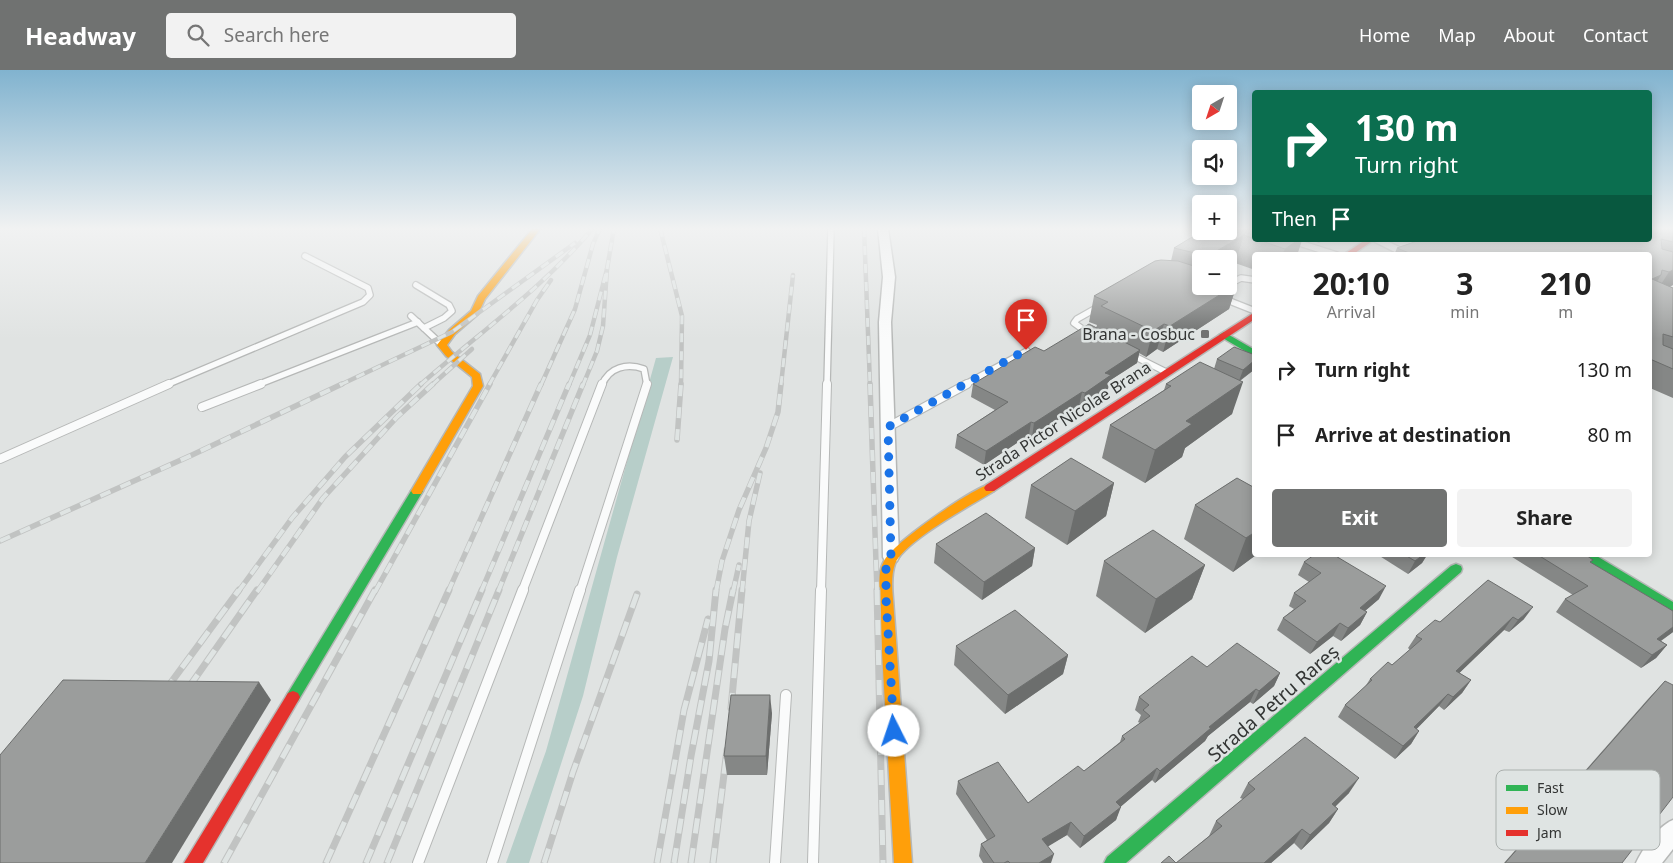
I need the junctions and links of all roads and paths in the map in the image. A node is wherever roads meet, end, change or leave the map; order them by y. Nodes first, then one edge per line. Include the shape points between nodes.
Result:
1 (323, 265) edge
2 (507, 265) edge
3 (830, 265) edge
4 (888, 265) edge
5 (1237, 278) edge
6 (1252, 280) edge
7 (416, 285) dead end
8 (1214, 295) edge
9 (1107, 302) edge
10 (1252, 312) edge
11 (1252, 315) edge
12 (411, 316) dead end
13 (418, 322) junction
14 (424, 328) junction
15 (1224, 335) junction
16 (1096, 336) edge
17 (442, 345) junction
18 (1026, 350) edge
19 (1122, 350) edge
20 (1252, 352) edge
21 (1166, 372) junction
22 (202, 407) dead end
23 (888, 427) junction
24 (0, 460) edge
25 (891, 557) junction
26 (1588, 557) edge
27 (1456, 569) dead end
28 (1673, 608) edge
29 (786, 695) dead end
30 (1673, 831) edge
31 (1660, 848) edge
32 (1658, 850) edge
33 (192, 863) edge
34 (418, 863) edge
35 (492, 863) edge
36 (775, 863) edge
37 (813, 863) edge
38 (903, 863) edge
39 (1113, 863) edge
40 (1648, 863) edge

1 - 24 lane via 368,288 370,295 363,302
2 - 17 street via 481,298 475,312
3 - 37 lane
4 - 23 street
5 - 6 lane
7 - 14 lane via 449,305 452,311
8 - 10 lane
9 - 16 lane via 1074,323
11 - 15 street, Strada Pictor Nicolae Brana
12 - 13 lane
13 - 14 lane
13 - 22 lane
14 - 17 lane
15 - 20 street
15 - 21 street, Strada Pictor Nicolae Brana
17 - 33 street via 452,357 478,376 473,397
18 - 23 lane
19 - 21 lane
21 - 25 street, Strada Pictor Nicolae Brana via 916,536
23 - 25 street
25 - 38 street via 886,569 886,598
26 - 28 street
27 - 39 street, Strada Petru Rareș
29 - 36 lane
30 - 31 street
32 - 40 street
34 - 35 lane via 604,380 616,368 637,366 644,369 647,384 640,410

